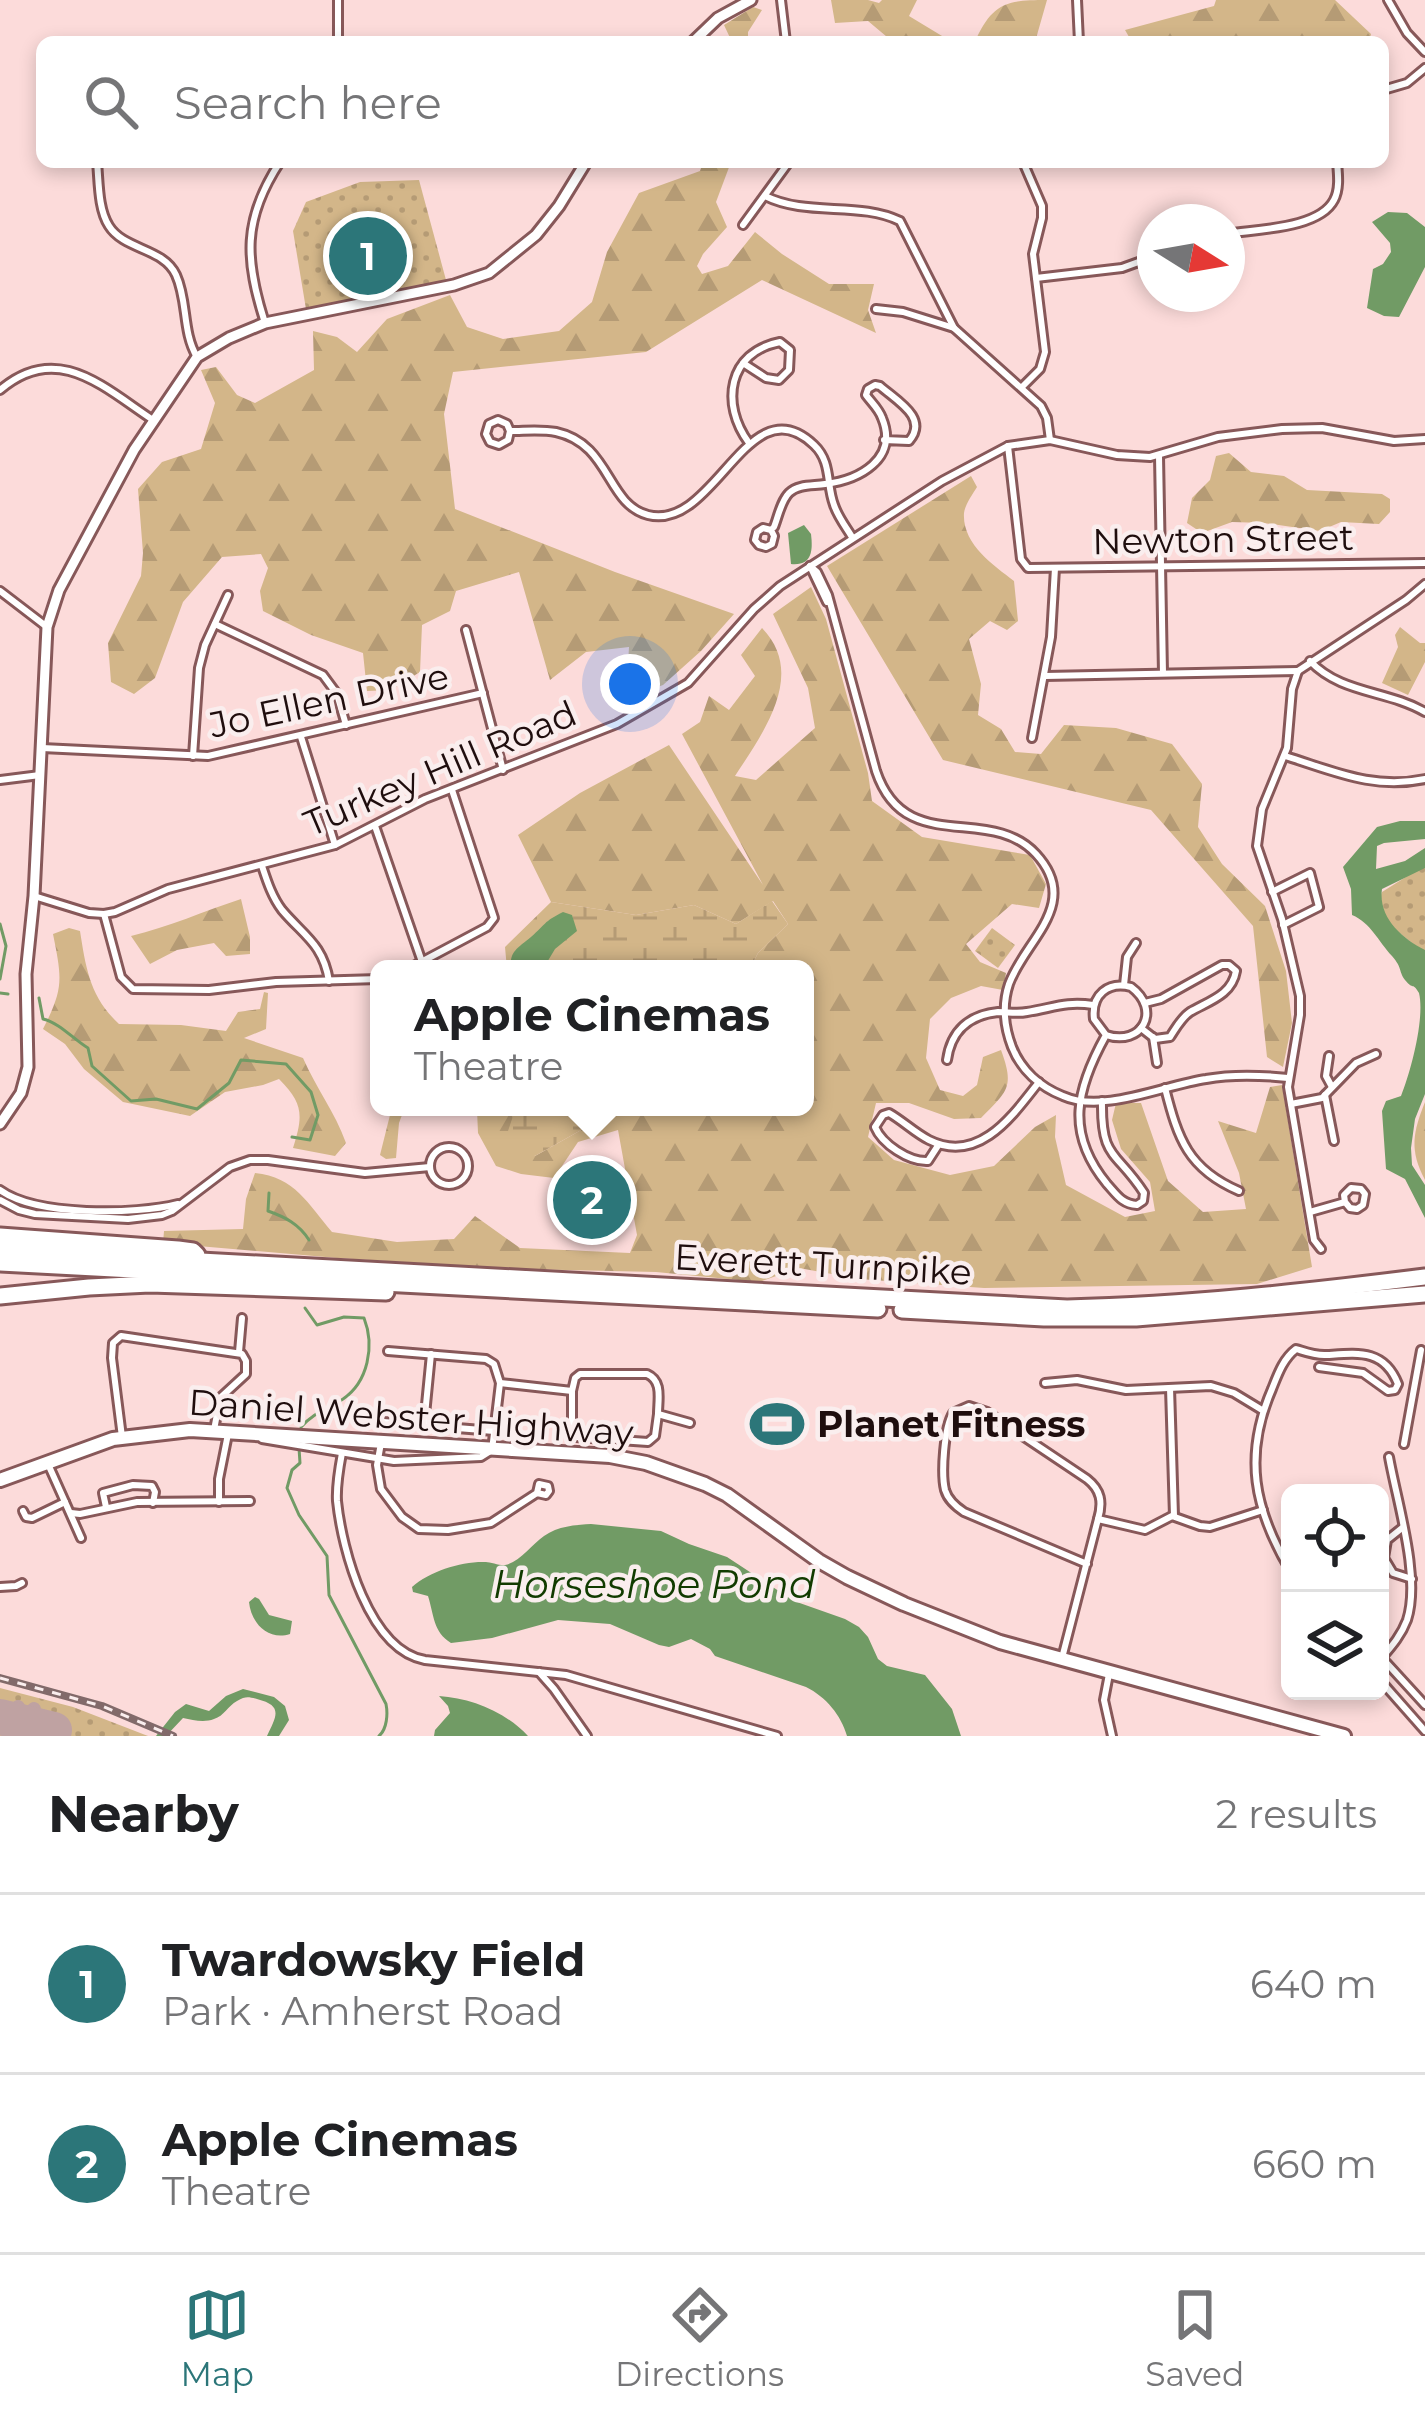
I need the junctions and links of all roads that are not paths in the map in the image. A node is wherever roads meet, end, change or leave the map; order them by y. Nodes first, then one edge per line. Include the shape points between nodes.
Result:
1 (338, 0) edge
2 (751, 0) edge
3 (781, 0) edge
4 (1077, 0) edge
5 (1388, 0) edge
6 (338, 36) edge
7 (699, 36) edge
8 (784, 36) edge
9 (1079, 36) edge
10 (1425, 52) edge
11 (1425, 68) edge
12 (1389, 88) edge
13 (98, 168) edge
14 (277, 168) edge
15 (582, 168) edge
16 (785, 168) edge
17 (1026, 168) edge
18 (1337, 168) edge
19 (765, 196) junction
20 (743, 225) dead end
21 (1245, 231) edge
22 (1137, 265) edge
23 (1036, 278) junction
24 (876, 309) dead end
25 (265, 323) junction
26 (954, 328) junction
27 (196, 357) junction
28 (743, 363) junction
29 (1022, 387) junction
30 (0, 390) edge
31 (153, 420) junction
32 (510, 431) junction
33 (1425, 439) edge
34 (884, 440) junction
35 (1050, 440) junction
36 (748, 443) junction
37 (1008, 446) junction
38 (1159, 456) junction
39 (830, 484) junction
40 (771, 530) dead end
41 (852, 537) junction
42 (1425, 563) edge
43 (809, 566) junction
44 (1162, 567) junction
45 (1055, 568) junction
46 (1425, 584) edge
47 (0, 591) edge
48 (228, 595) dead end
49 (215, 624) junction
50 (47, 626) junction
51 (466, 630) dead end
52 (1310, 661) junction
53 (1298, 670) junction
54 (1163, 673) junction
55 (1045, 676) junction
56 (483, 693) junction
57 (1425, 712) edge
58 (346, 725) junction
59 (301, 736) junction
60 (1032, 738) dead end
61 (42, 748) junction
62 (193, 756) junction
63 (1285, 756) junction
64 (503, 770) junction
65 (40, 775) junction
66 (1425, 779) edge
67 (0, 780) edge
68 (452, 789) junction
69 (375, 826) junction
70 (335, 845) junction
71 (262, 866) junction
72 (1272, 892) junction
73 (34, 896) junction
74 (104, 914) junction
75 (1283, 925) junction
76 (1136, 943) dead end
77 (422, 960) edge
78 (424, 960) edge
79 (370, 980) edge
80 (329, 981) junction
81 (1124, 985) junction
82 (1145, 1004) junction
83 (1094, 1005) junction
84 (1004, 1012) junction
85 (1141, 1028) junction
86 (1106, 1034) junction
87 (1153, 1037) junction
88 (1376, 1054) dead end
89 (1329, 1056) dead end
90 (946, 1060) dead end
91 (1157, 1063) dead end
92 (1288, 1078) junction
93 (1039, 1082) junction
94 (1332, 1087) junction
95 (1165, 1088) junction
96 (1324, 1095) junction
97 (1102, 1101) junction
98 (1079, 1102) junction
99 (1291, 1104) junction
100 (3, 1118) edge
101 (1334, 1142) dead end
102 (939, 1144) junction
103 (430, 1167) junction
104 (0, 1190) edge
105 (1239, 1191) dead end
106 (0, 1201) edge
107 (1345, 1202) dead end
108 (181, 1203) junction
109 (1310, 1212) junction
110 (0, 1236) edge
111 (1321, 1249) dead end
112 (0, 1250) edge
113 (204, 1261) junction
114 (0, 1263) edge
115 (1425, 1277) edge
116 (610, 1294) junction
117 (1425, 1294) edge
118 (0, 1295) edge
119 (242, 1318) dead end
120 (1421, 1350) dead end
121 (388, 1351) dead end
122 (238, 1352) junction
123 (431, 1354) junction
124 (1361, 1354) junction
125 (1319, 1367) dead end
126 (1357, 1371) junction
127 (500, 1383) junction
128 (1045, 1383) dead end
129 (1397, 1387) junction
130 (1170, 1388) junction
131 (572, 1391) junction
132 (1413, 1394) junction
133 (1263, 1411) junction
134 (658, 1414) junction
135 (368, 1418) dead end
136 (690, 1423) dead end
137 (424, 1425) junction
138 (228, 1431) junction
139 (494, 1431) junction
140 (122, 1438) junction
141 (381, 1443) junction
142 (1404, 1444) dead end
143 (492, 1450) junction
144 (342, 1453) junction
145 (1389, 1457) dead end
146 (378, 1459) junction
147 (47, 1463) junction
148 (0, 1480) edge
149 (537, 1493) dead end
150 (250, 1501) dead end
151 (65, 1502) junction
152 (219, 1502) junction
153 (153, 1503) junction
154 (106, 1507) junction
155 (1263, 1510) junction
156 (23, 1511) dead end
157 (71, 1514) junction
158 (1174, 1516) junction
159 (1099, 1519) junction
160 (1402, 1528) junction
161 (81, 1538) dead end
162 (1281, 1550) edge
163 (1087, 1564) junction
164 (1412, 1579) junction
165 (22, 1582) dead end
166 (0, 1587) edge
167 (1389, 1649) edge
168 (1061, 1661) junction
169 (1389, 1667) edge
170 (536, 1670) junction
171 (1109, 1674) junction
172 (1389, 1690) edge
173 (1425, 1705) edge
174 (1425, 1731) edge
175 (587, 1736) edge
176 (777, 1736) edge
177 (1112, 1736) edge
178 (1344, 1736) edge

1 - 6 street
2 - 7 street
3 - 8 street
4 - 9 street
5 - 10 street
11 - 12 street
13 - 27 street via 113,233 176,273
14 - 25 street via 260,199 249,253
15 - 25 street via 536,235 489,273
16 - 19 street
17 - 23 street via 1042,206
18 - 21 street via 1335,200 1317,217
19 - 20 street
19 - 26 street via 900,221
22 - 23 street
23 - 29 street via 1045,358
24 - 26 street
25 - 27 street
26 - 29 street
27 - 31 street
28 - 28 street via 774,342 791,353 779,380
28 - 36 street via 732,398
29 - 35 street via 1041,406
30 - 31 street via 26,372 63,369
31 - 50 street
32 - 32 street via 498,420 486,434 499,445
32 - 36 street via 548,430 577,440 630,506 658,517 692,504
33 - 38 street, Turkey Hill Road via 1282,429
34 - 34 street via 882,416 866,395 874,385 917,424 909,441
34 - 39 street via 870,469
35 - 37 street, Turkey Hill Road
35 - 38 street, Turkey Hill Road
36 - 39 street via 779,431 803,437 821,453
37 - 41 street, Turkey Hill Road
37 - 45 street, Newton Street via 1023,565
38 - 44 street
39 - 40 street via 790,492
39 - 41 street
41 - 43 street, Turkey Hill Road
42 - 44 street, Newton Street
43 - 64 street, Turkey Hill Road via 758,604 688,683 616,724
43 - 84 street via 828,595 876,771 893,804 927,824 1013,837 1048,873 1049,916 1013,976
44 - 45 street, Newton Street
44 - 54 street
45 - 55 street
46 - 52 street
47 - 50 street
48 - 49 street
49 - 58 street via 323,675
49 - 62 street via 199,668
50 - 61 street
51 - 56 street
52 - 53 street
52 - 57 street via 1345,686
53 - 54 street
53 - 63 street
54 - 55 street
55 - 60 street
56 - 58 street, Jo Ellen Drive
56 - 64 street
58 - 59 street, Jo Ellen Drive
59 - 62 street, Jo Ellen Drive
59 - 70 street
61 - 62 street, Jo Ellen Drive
61 - 65 street
63 - 66 street via 1369,782
63 - 72 street via 1257,837
64 - 68 street, Turkey Hill Road
65 - 67 street
65 - 73 street
68 - 69 street, Turkey Hill Road
68 - 78 street via 494,918
69 - 70 street, Turkey Hill Road
69 - 77 street
70 - 71 street, Turkey Hill Road
71 - 74 street, Turkey Hill Road
71 - 80 street via 278,904 318,949
72 - 75 street
72 - 75 street via 1310,873 1319,907
73 - 74 street
73 - 100 street via 28,1067
74 - 80 street via 121,977 134,989
75 - 92 street via 1300,1005
76 - 81 street
79 - 80 street
81 - 82 street
81 - 83 street via 1106,988
82 - 85 street
82 - 87 street via 1223,965 1236,971 1232,986 1187,1014 1172,1035
83 - 84 street
83 - 86 street
84 - 90 street via 962,1026
84 - 93 street via 1015,1054
85 - 86 street via 1125,1038
85 - 87 street
86 - 98 street
87 - 91 street
88 - 94 street
89 - 94 street
92 - 95 street via 1225,1076
92 - 99 street
93 - 98 street
93 - 102 street via 992,1135
94 - 96 street
95 - 97 street
95 - 105 street via 1187,1152
96 - 99 street
96 - 101 street
97 - 98 street
97 - 98 street via 1106,1144 1144,1190 1139,1204 1125,1204 1089,1160
99 - 109 street
102 - 102 street via 892,1114 875,1124 883,1139 921,1162
103 - 103 street via 435,1180 450,1185 464,1178 468,1164 448,1147
103 - 108 street via 355,1173 250,1160
104 - 108 street via 49,1207 132,1211
106 - 108 street via 34,1214 128,1219 166,1214
107 - 109 street
109 - 111 street
110 - 113 highway via 178,1249
112 - 113 highway, Everett Turnpike
113 - 115 highway, Everett Turnpike via 1067,1308 1247,1299
114 - 116 highway, Everett Turnpike
116 - 117 highway, Everett Turnpike via 1105,1319
116 - 118 highway via 150,1284
119 - 122 street
120 - 132 street
121 - 123 street
122 - 138 street via 246,1375 220,1398
122 - 140 street via 118,1337 112,1358
123 - 127 street via 490,1360
123 - 137 street
124 - 126 street
124 - 129 street via 1388,1366
124 - 133 street via 1296,1349
125 - 126 street
126 - 129 street via 1387,1391
127 - 131 street
127 - 139 street
128 - 130 street
129 - 132 street
130 - 133 street via 1217,1387
130 - 158 street
131 - 134 street via 583,1374 651,1375
131 - 134 street via 576,1437 648,1442
132 - 142 street
133 - 155 street via 1254,1465
134 - 136 street
135 - 137 street
137 - 139 street
138 - 140 main road, Daniel Webster Highway
138 - 141 main road, Daniel Webster Highway
138 - 144 street
138 - 152 street
139 - 143 street
140 - 147 main road, Daniel Webster Highway
141 - 143 main road, Daniel Webster Highway
141 - 146 street
143 - 146 street via 458,1460
143 - 168 main road, Daniel Webster Highway via 610,1456 694,1478 847,1577
144 - 146 street
144 - 170 street via 337,1501 353,1570 395,1646 424,1660
145 - 160 street
146 - 149 street via 381,1489 419,1529 491,1523
147 - 148 main road, Daniel Webster Highway
147 - 151 street
150 - 152 street
151 - 156 street via 32,1518
151 - 157 street
152 - 153 street
153 - 154 street
153 - 154 street via 152,1486 133,1485 103,1492
154 - 157 street
155 - 158 street via 1210,1526
155 - 162 street
157 - 161 street
158 - 159 street via 1145,1530
159 - 163 street
159 - 163 street via 1099,1493 1087,1479 980,1408 952,1413 944,1480 954,1505
160 - 164 street
160 - 164 street via 1387,1540 1384,1558 1393,1573
163 - 168 street
164 - 167 street via 1407,1620
165 - 166 street
168 - 171 main road, Daniel Webster Highway
169 - 173 street
170 - 175 street
170 - 176 street
171 - 177 street via 1104,1700
171 - 178 main road, Daniel Webster Highway
172 - 174 street

